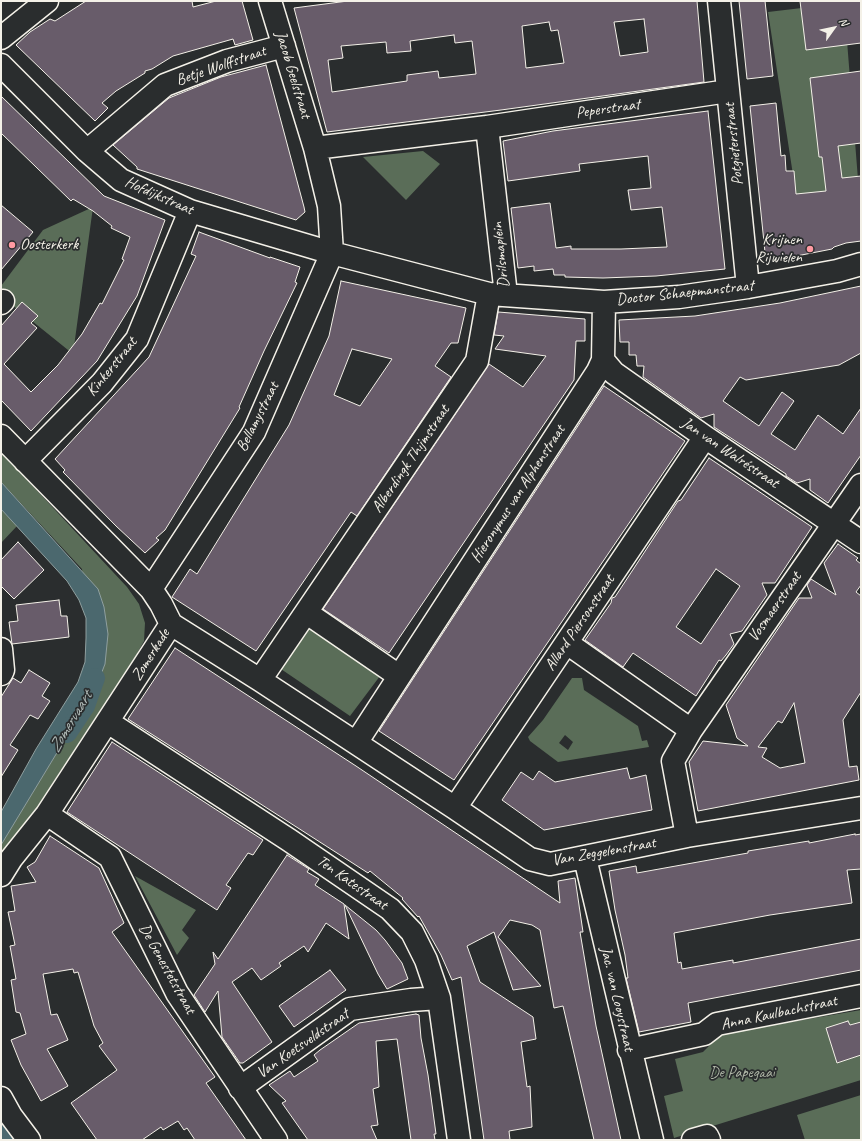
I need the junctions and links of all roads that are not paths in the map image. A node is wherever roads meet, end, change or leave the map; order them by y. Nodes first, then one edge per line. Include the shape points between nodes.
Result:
1 (47, 1) edge
2 (270, 1) edge
3 (719, 1) edge
4 (1, 38) edge
5 (284, 46) junction
6 (1, 65) edge
7 (728, 91) junction
8 (487, 127) junction
9 (316, 148) junction
10 (87, 151) junction
11 (190, 211) junction
12 (332, 253) junction
13 (861, 264) edge
14 (748, 287) junction
15 (498, 295) junction
16 (604, 302) junction
17 (603, 360) junction
18 (1, 436) edge
19 (705, 437) junction
20 (25, 461) junction
21 (861, 485) edge
22 (833, 524) junction
23 (861, 542) edge
24 (151, 589) junction
25 (307, 613) junction
26 (171, 624) junction
27 (567, 643) junction
28 (1, 649) edge
29 (1, 674) edge
30 (399, 676) junction
31 (260, 680) junction
32 (108, 722) junction
33 (691, 730) junction
34 (356, 743) junction
35 (455, 808) junction
36 (861, 808) edge
37 (47, 814) junction
38 (687, 836) junction
39 (585, 858) junction
40 (1, 874) edge
41 (861, 996) edge
42 (439, 998) junction
43 (629, 1050) junction
44 (240, 1088) junction
45 (1, 1098) edge
46 (29, 1140) edge
47 (276, 1140) edge
48 (459, 1140) edge
49 (652, 1140) edge
50 (693, 1140) edge
51 (709, 1140) edge

1 - 4 street
2 - 5 street, Jacob Geelstraat
3 - 7 street, Potgieterstraat
5 - 9 street, Jacob Geelstraat
5 - 10 street, Betje Wolffstraat via 227,60 165,85
6 - 10 street, Hofdijkstraat
7 - 8 street, Peperstraat
7 - 14 street, Potgieterstraat
8 - 9 street
8 - 15 street, Drilsmaplein
9 - 12 street via 329,206
10 - 11 street, Hofdijkstraat via 120,180
11 - 12 street, Hofdijkstraat
11 - 20 street, Kinkerstraat via 137,339 102,383
12 - 15 street, Drilsmaplein
12 - 24 street, Bellamystraat via 254,432
13 - 14 street, Doctor Schaepmanstraat via 837,271
14 - 16 street, Doctor Schaepmanstraat via 679,297
15 - 16 street, Doctor Schaepmanstraat
15 - 25 street, Alberdingk Thijmstraat via 477,360
16 - 17 street, Hieronymus van Alphenstraat
17 - 19 street, Jan van Walréstraat via 614,373
17 - 30 street, Hieronymus van Alphenstraat
18 - 20 street, Zomerkade
19 - 22 street, Jan van Walréstraat
19 - 27 street, Allard Piersonstraat
20 - 24 street, Zomerkade
21 - 22 street, Vosmaerstraat
22 - 23 street, Jan van Walréstraat
22 - 33 street, Vosmaerstraat
24 - 26 street, Zomerkade
25 - 30 street
25 - 31 street
26 - 31 street, Van Zeggelenstraat
26 - 32 street, Zomerkade
27 - 33 street
27 - 35 street, Allard Piersonstraat
28 - 29 street
30 - 34 street
31 - 34 street, Van Zeggelenstraat
32 - 37 street, Zomerkade
32 - 42 street, Ten Katestraat via 390,909 412,932 426,960
33 - 38 street, Vosmaerstraat via 673,761
34 - 35 street, Van Zeggelenstraat
35 - 39 street, Van Zeggelenstraat via 530,859 550,864
36 - 38 street, Van Zeggelenstraat
37 - 40 street, Zomerkade
37 - 44 street, De Genestetstraat via 110,857 177,993
38 - 39 street, Van Zeggelenstraat
39 - 43 street, Jac. van Looystraat
41 - 43 street, Anna Kaulbachstraat via 717,1024 704,1034
42 - 44 street, Van Koetsveldstraat via 350,1009
42 - 48 street, Ten Katestraat
43 - 49 street, Jac. van Looystraat
44 - 47 street, De Genestetstraat
45 - 46 street via 10,1116
50 - 51 street via 707,1136

